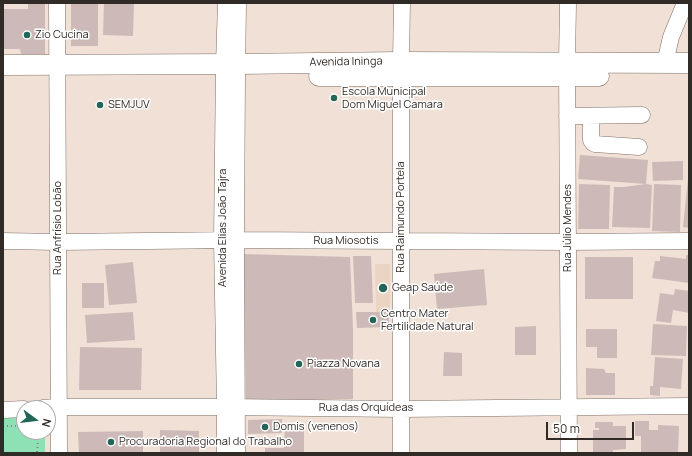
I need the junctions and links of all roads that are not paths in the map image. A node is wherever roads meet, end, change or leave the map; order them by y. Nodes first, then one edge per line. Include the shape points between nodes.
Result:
1 (57, 3) edge
2 (226, 3) edge
3 (238, 3) edge
4 (402, 3) edge
5 (568, 3) edge
6 (686, 3) edge
7 (665, 63) junction
8 (689, 63) edge
9 (3, 64) edge
10 (401, 69) junction
11 (567, 69) junction
12 (230, 70) junction
13 (57, 72) junction
14 (689, 76) edge
15 (3, 78) edge
16 (642, 115) dead end
17 (567, 116) junction
18 (592, 116) junction
19 (639, 147) dead end
20 (229, 240) junction
21 (3, 241) edge
22 (401, 241) junction
23 (689, 241) edge
24 (58, 242) junction
25 (568, 242) junction
26 (689, 406) edge
27 (56, 407) edge
28 (59, 407) junction
29 (231, 407) junction
30 (568, 407) junction
31 (16, 409) edge
32 (401, 409) junction
33 (3, 410) edge
34 (59, 453) edge
35 (225, 453) edge
36 (236, 453) edge
37 (401, 453) edge
38 (569, 453) edge

1 - 13 street, Rua Anfrísio Lobão
2 - 12 street, Avenida Elias João Tajra
3 - 12 street, Avenida Elias João Tajra
4 - 10 street, Rua Raimundo Portela
5 - 11 street, Rua Júlio Mendes
6 - 7 street via 671,37
7 - 8 main road, Avenida Ininga
7 - 11 main road, Avenida Ininga
9 - 13 main road, Avenida Ininga
10 - 11 main road, Avenida Ininga
10 - 12 main road, Avenida Ininga
10 - 22 street, Rua Raimundo Portela
11 - 14 main road, Avenida Ininga
11 - 17 street, Rua Júlio Mendes
12 - 13 main road, Avenida Ininga
12 - 20 street, Avenida Elias João Tajra
13 - 15 main road, Avenida Ininga
13 - 24 street, Rua Anfrísio Lobão
16 - 18 street
17 - 18 street
17 - 25 street, Rua Júlio Mendes
18 - 19 street via 593,143
20 - 22 street, Rua Miosotis
20 - 24 street, Rua Miosotis
20 - 29 street, Avenida Elias João Tajra
21 - 24 street, Rua Miosotis
22 - 25 street, Rua Miosotis
22 - 32 street, Rua Raimundo Portela
23 - 25 street, Rua Miosotis
24 - 28 street, Rua Anfrísio Lobão
25 - 30 street, Rua Júlio Mendes
26 - 30 street, Rua das Orquídeas
27 - 28 street, Rua das Orquídeas
28 - 29 street, Rua das Orquídeas
28 - 34 street, Rua Anfrísio Lobão
29 - 32 street, Rua das Orquídeas
29 - 35 street, Avenida Elias João Tajra
29 - 36 street, Avenida Elias João Tajra
30 - 32 street, Rua das Orquídeas
30 - 38 street, Rua Júlio Mendes
31 - 33 street
32 - 37 street, Rua Raimundo Portela

